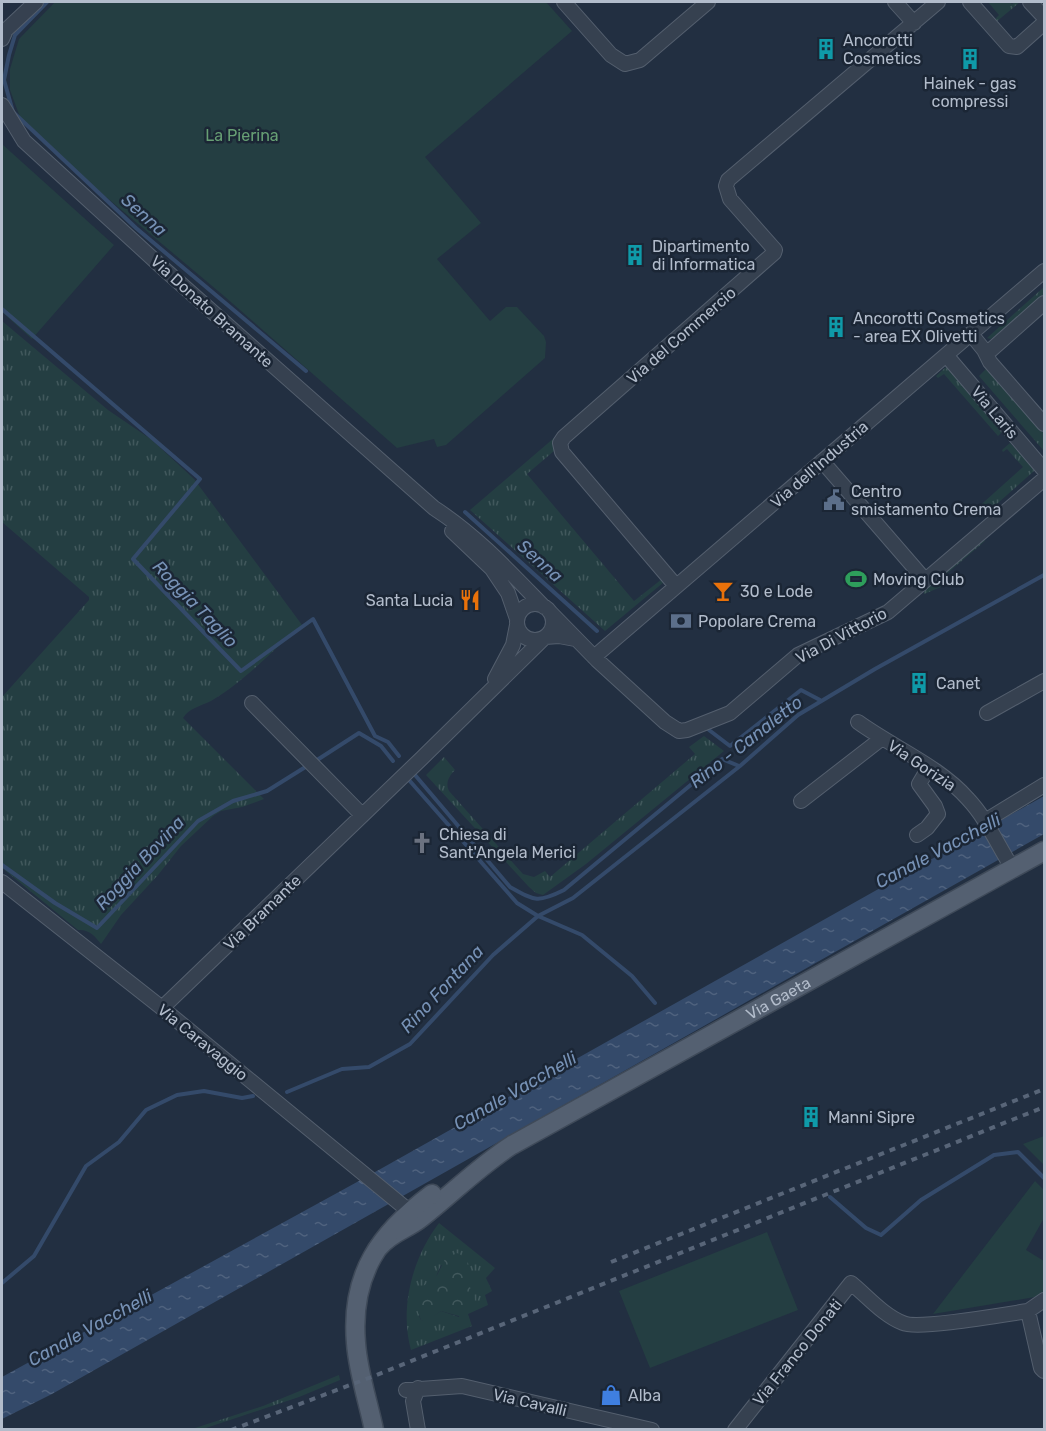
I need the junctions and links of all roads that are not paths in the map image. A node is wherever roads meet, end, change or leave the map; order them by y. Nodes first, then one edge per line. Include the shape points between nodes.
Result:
1 (36, 2) edge
2 (564, 2) edge
3 (708, 2) edge
4 (896, 2) edge
5 (938, 2) edge
6 (970, 2) edge
7 (1032, 2) edge
8 (1044, 17) edge
9 (914, 23) junction
10 (1044, 23) edge
11 (2, 39) edge
12 (2, 105) edge
13 (1044, 272) edge
14 (1044, 303) edge
15 (970, 334) junction
16 (984, 350) junction
17 (946, 355) junction
18 (1044, 424) edge
19 (822, 461) junction
20 (1044, 470) edge
21 (1044, 479) edge
22 (434, 508) junction
23 (925, 580) junction
24 (676, 586) junction
25 (547, 609) junction
26 (517, 622) junction
27 (544, 637) junction
28 (575, 639) junction
29 (594, 657) junction
30 (1044, 681) edge
31 (487, 694) junction
32 (252, 703) dead end
33 (987, 713) dead end
34 (858, 722) dead end
35 (881, 739) junction
36 (929, 767) junction
37 (1044, 785) edge
38 (801, 801) dead end
39 (362, 816) junction
40 (987, 824) junction
41 (917, 835) dead end
42 (1044, 852) edge
43 (1009, 863) junction
44 (2, 882) edge
45 (162, 1008) junction
46 (409, 1212) junction
47 (1044, 1300) edge
48 (1028, 1311) junction
49 (1044, 1371) edge
50 (374, 1430) edge
51 (418, 1430) edge
52 (652, 1430) edge
53 (735, 1430) edge

1 - 11 street via 6,30
2 - 3 street via 611,55 625,64 640,60
4 - 9 street
5 - 9 street, Via del Commercio
6 - 10 street via 1009,46 1017,46
7 - 8 street
9 - 24 street, Via del Commercio via 728,180 730,198 775,250 773,256 560,443 562,452
12 - 22 street, Via Donato Bramante via 24,141
13 - 15 street, Via dell'Industria
14 - 16 street via 991,350
15 - 16 street, Via Laris
15 - 17 street, Via dell'Industria
16 - 18 street, Via Laris
17 - 19 street, Via dell'Industria
17 - 20 street, Via Laris
19 - 23 street
19 - 24 street, Via dell'Industria
21 - 23 street, Via Di Vittorio
22 - 25 street, Via Donato Bramante via 471,536
22 - 26 street, Via Donato Bramante via 449,529 492,569 508,593
23 - 29 street, Via Di Vittorio via 888,612 798,655 730,713 687,730 679,731 665,722
24 - 29 street, Via dell'Industria
25 - 26 street via 528,605 519,613
25 - 27 street via 552,627
25 - 28 street, Via Di Vittorio
26 - 27 street via 527,638
26 - 31 street, Via Bramante via 513,645
27 - 28 street
27 - 31 street, Via Bramante
28 - 29 street, Via Di Vittorio
30 - 33 street
31 - 39 street, Via Bramante
32 - 39 street
34 - 35 street, Via Gorizia
35 - 36 street, Via Gorizia
35 - 38 street, Via Gorizia
36 - 40 street, Via Gorizia via 956,786
36 - 41 street via 919,784 938,814
37 - 40 street
39 - 45 street, Via Bramante
40 - 43 street, Via Gorizia
42 - 43 main road, Via Gaeta
43 - 46 main road, Via Gaeta via 465,1171
44 - 45 street, Via Caravaggio
45 - 46 street, Via Caravaggio
46 - 50 main road, Via Gaeta via 379,1247 364,1276 357,1302 357,1356
47 - 48 street, Via Franco Donati
48 - 49 street
48 - 53 street, Via Franco Donati via 905,1325 851,1283
51 - 52 street, Via Cavalli via 412,1389 462,1386

